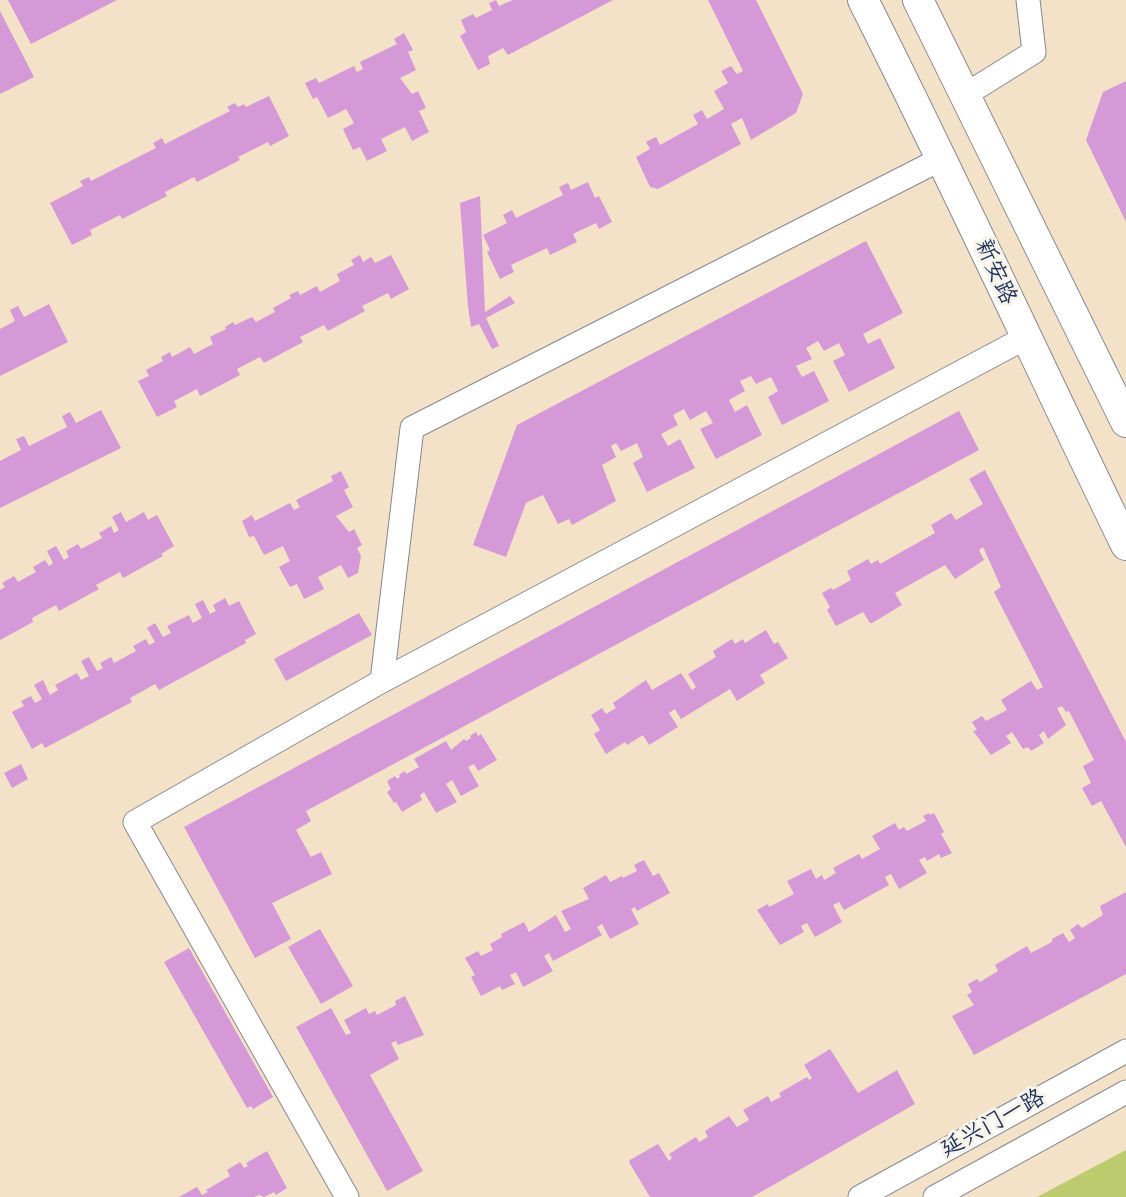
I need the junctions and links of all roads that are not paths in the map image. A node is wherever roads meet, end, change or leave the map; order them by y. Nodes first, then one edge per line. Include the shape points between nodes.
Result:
1 (863, 0) edge
2 (918, 0) edge
3 (1028, 0) edge
4 (965, 95) junction
5 (943, 158) junction
6 (1025, 338) junction
7 (1126, 422) edge
8 (1126, 545) edge
9 (382, 681) junction
10 (1126, 1051) edge
11 (1126, 1092) edge
12 (347, 1197) edge
13 (860, 1197) edge
14 (935, 1197) edge

1 - 5 main road, 新安路
2 - 4 main road
3 - 4 street via 1034,52
4 - 7 main road
5 - 6 main road, 新安路
5 - 9 street via 412,428
6 - 8 main road, 新安路
6 - 9 street
9 - 12 street via 135,822
10 - 13 street, 延兴门一路
11 - 14 street, 延兴门一路

